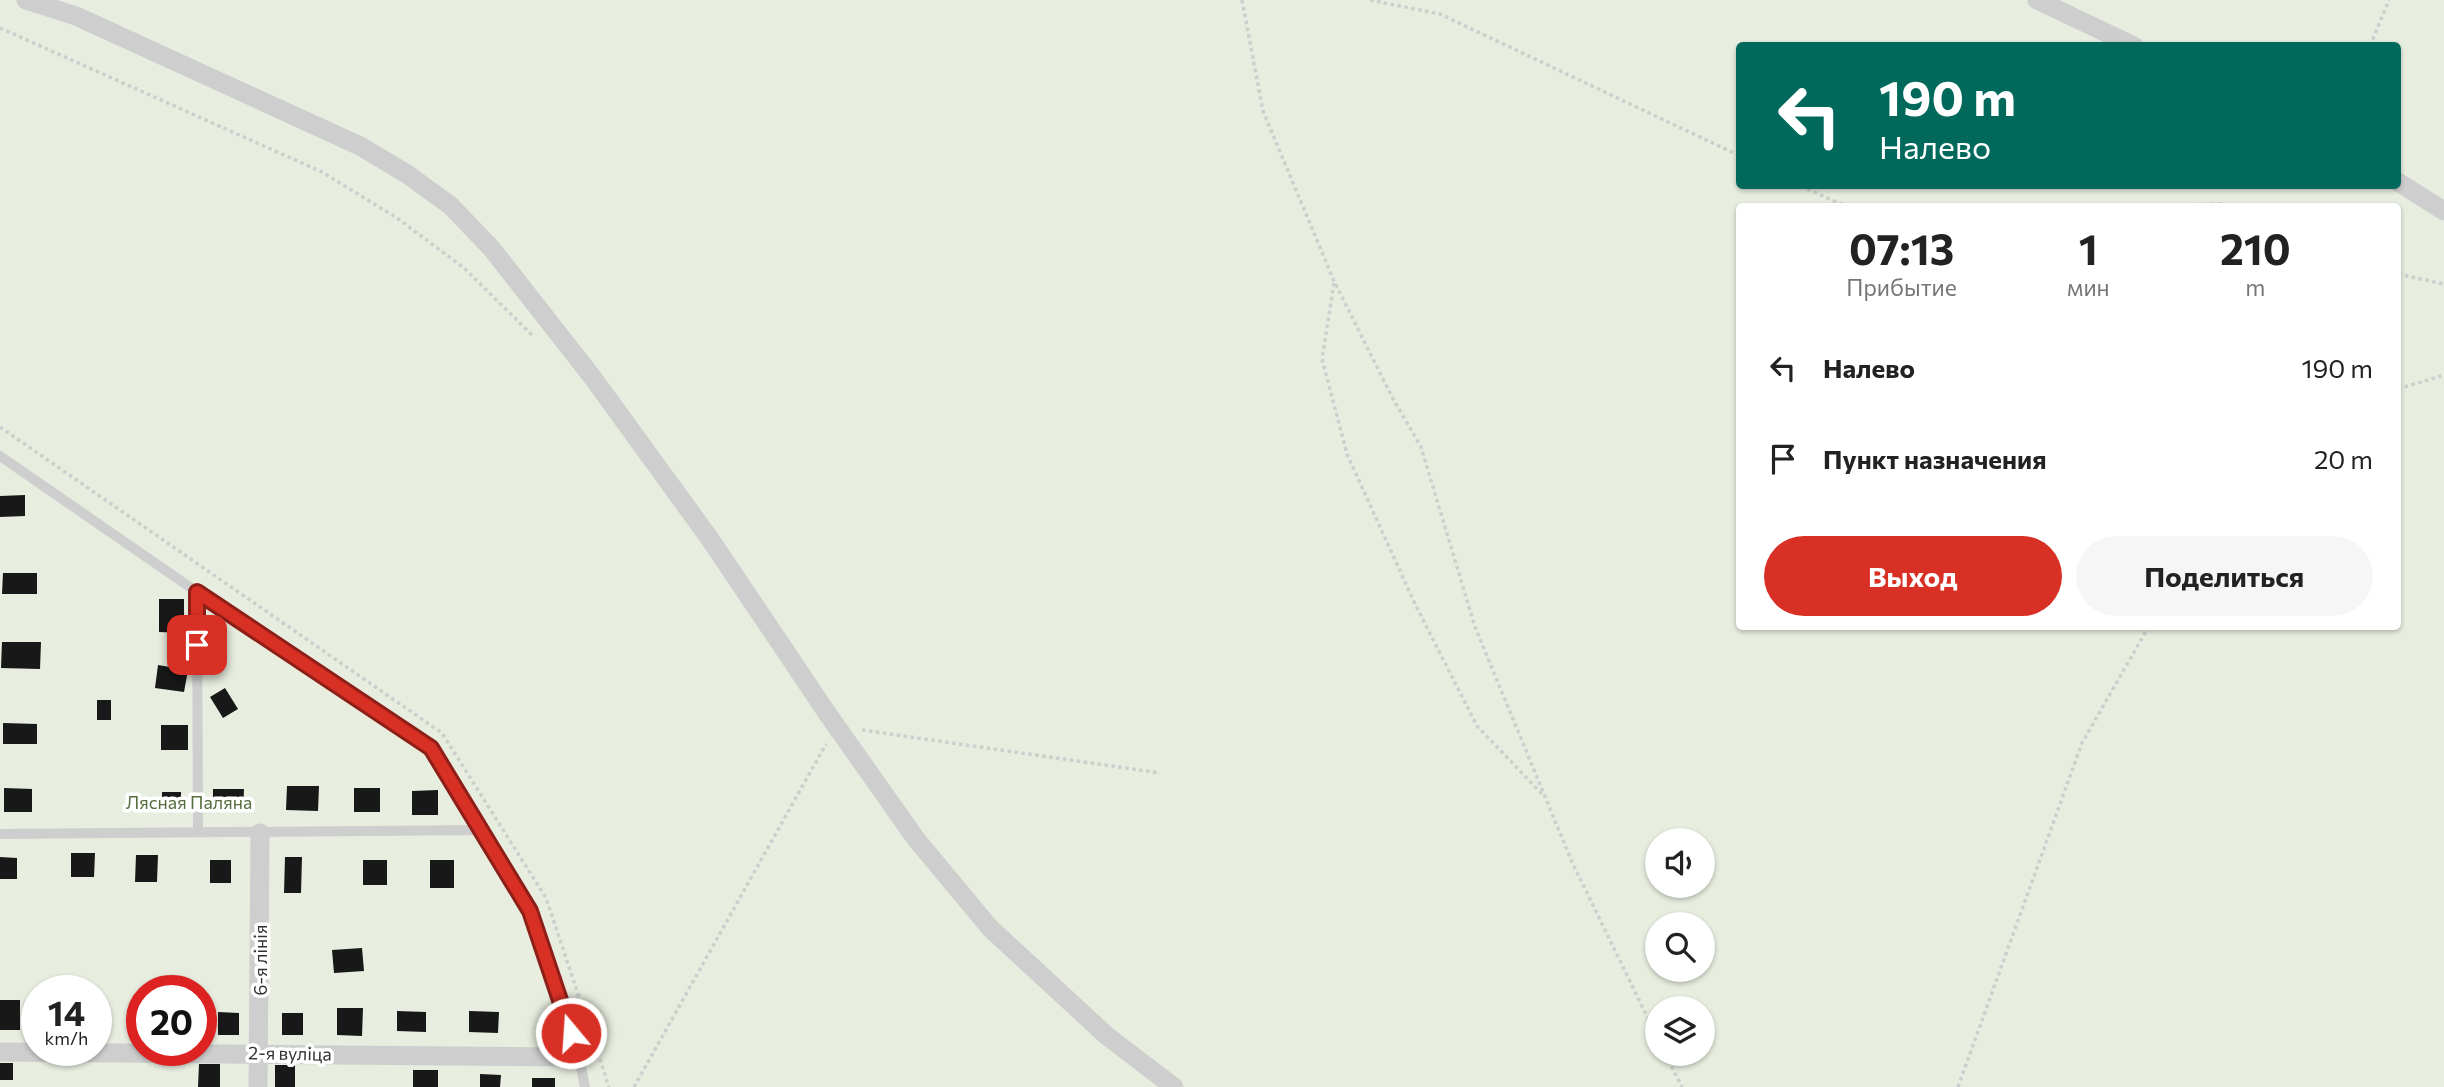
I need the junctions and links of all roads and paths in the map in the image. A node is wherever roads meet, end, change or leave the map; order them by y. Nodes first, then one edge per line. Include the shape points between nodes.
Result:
1 (26, 0) edge
2 (1242, 0) edge
3 (1370, 0) edge
4 (2037, 0) edge
5 (2389, 0) edge
6 (0, 28) edge
7 (2126, 42) edge
8 (2372, 42) edge
9 (1736, 154) edge
10 (2401, 184) edge
11 (1808, 189) edge
12 (1838, 203) edge
13 (2444, 211) edge
14 (2401, 275) edge
15 (1334, 281) junction
16 (2444, 284) edge
17 (540, 343) dead end
18 (2444, 375) edge
19 (2401, 387) edge
20 (0, 456) edge
21 (197, 592) junction
22 (2146, 630) edge
23 (833, 732) junction
24 (1160, 773) dead end
25 (1546, 798) junction
26 (480, 830) junction
27 (198, 832) junction
28 (260, 833) junction
29 (0, 834) edge
30 (1645, 1012) edge
31 (0, 1052) edge
32 (259, 1053) junction
33 (579, 1057) junction
34 (1671, 1066) edge
35 (258, 1087) edge
36 (585, 1087) edge
37 (634, 1087) edge
38 (1174, 1087) edge
39 (1682, 1087) edge
40 (1958, 1087) edge

1 - 23 street via 76,16 360,146 451,206 492,249 593,378 710,539
2 - 15 path via 1262,111
3 - 9 path via 1440,14
4 - 7 street
5 - 8 path
6 - 17 path via 321,173 397,218 464,268
10 - 13 street
11 - 12 path
14 - 16 path
15 - 25 path via 1421,447 1475,627
15 - 25 path via 1322,359 1347,454 1477,726
18 - 19 path
20 - 21 lane
21 - 26 lane via 431,748
21 - 27 lane
22 - 40 path via 2082,743
23 - 24 path
23 - 37 path
23 - 38 street via 990,928 1107,1036
25 - 30 path
26 - 28 lane
26 - 33 lane via 530,911
27 - 28 lane
27 - 29 lane
28 - 32 street, 6-я лінія
31 - 32 street, 2-я вуліца
32 - 33 street, 2-я вуліца
32 - 35 street, 6-я лінія
33 - 36 lane
34 - 39 path

